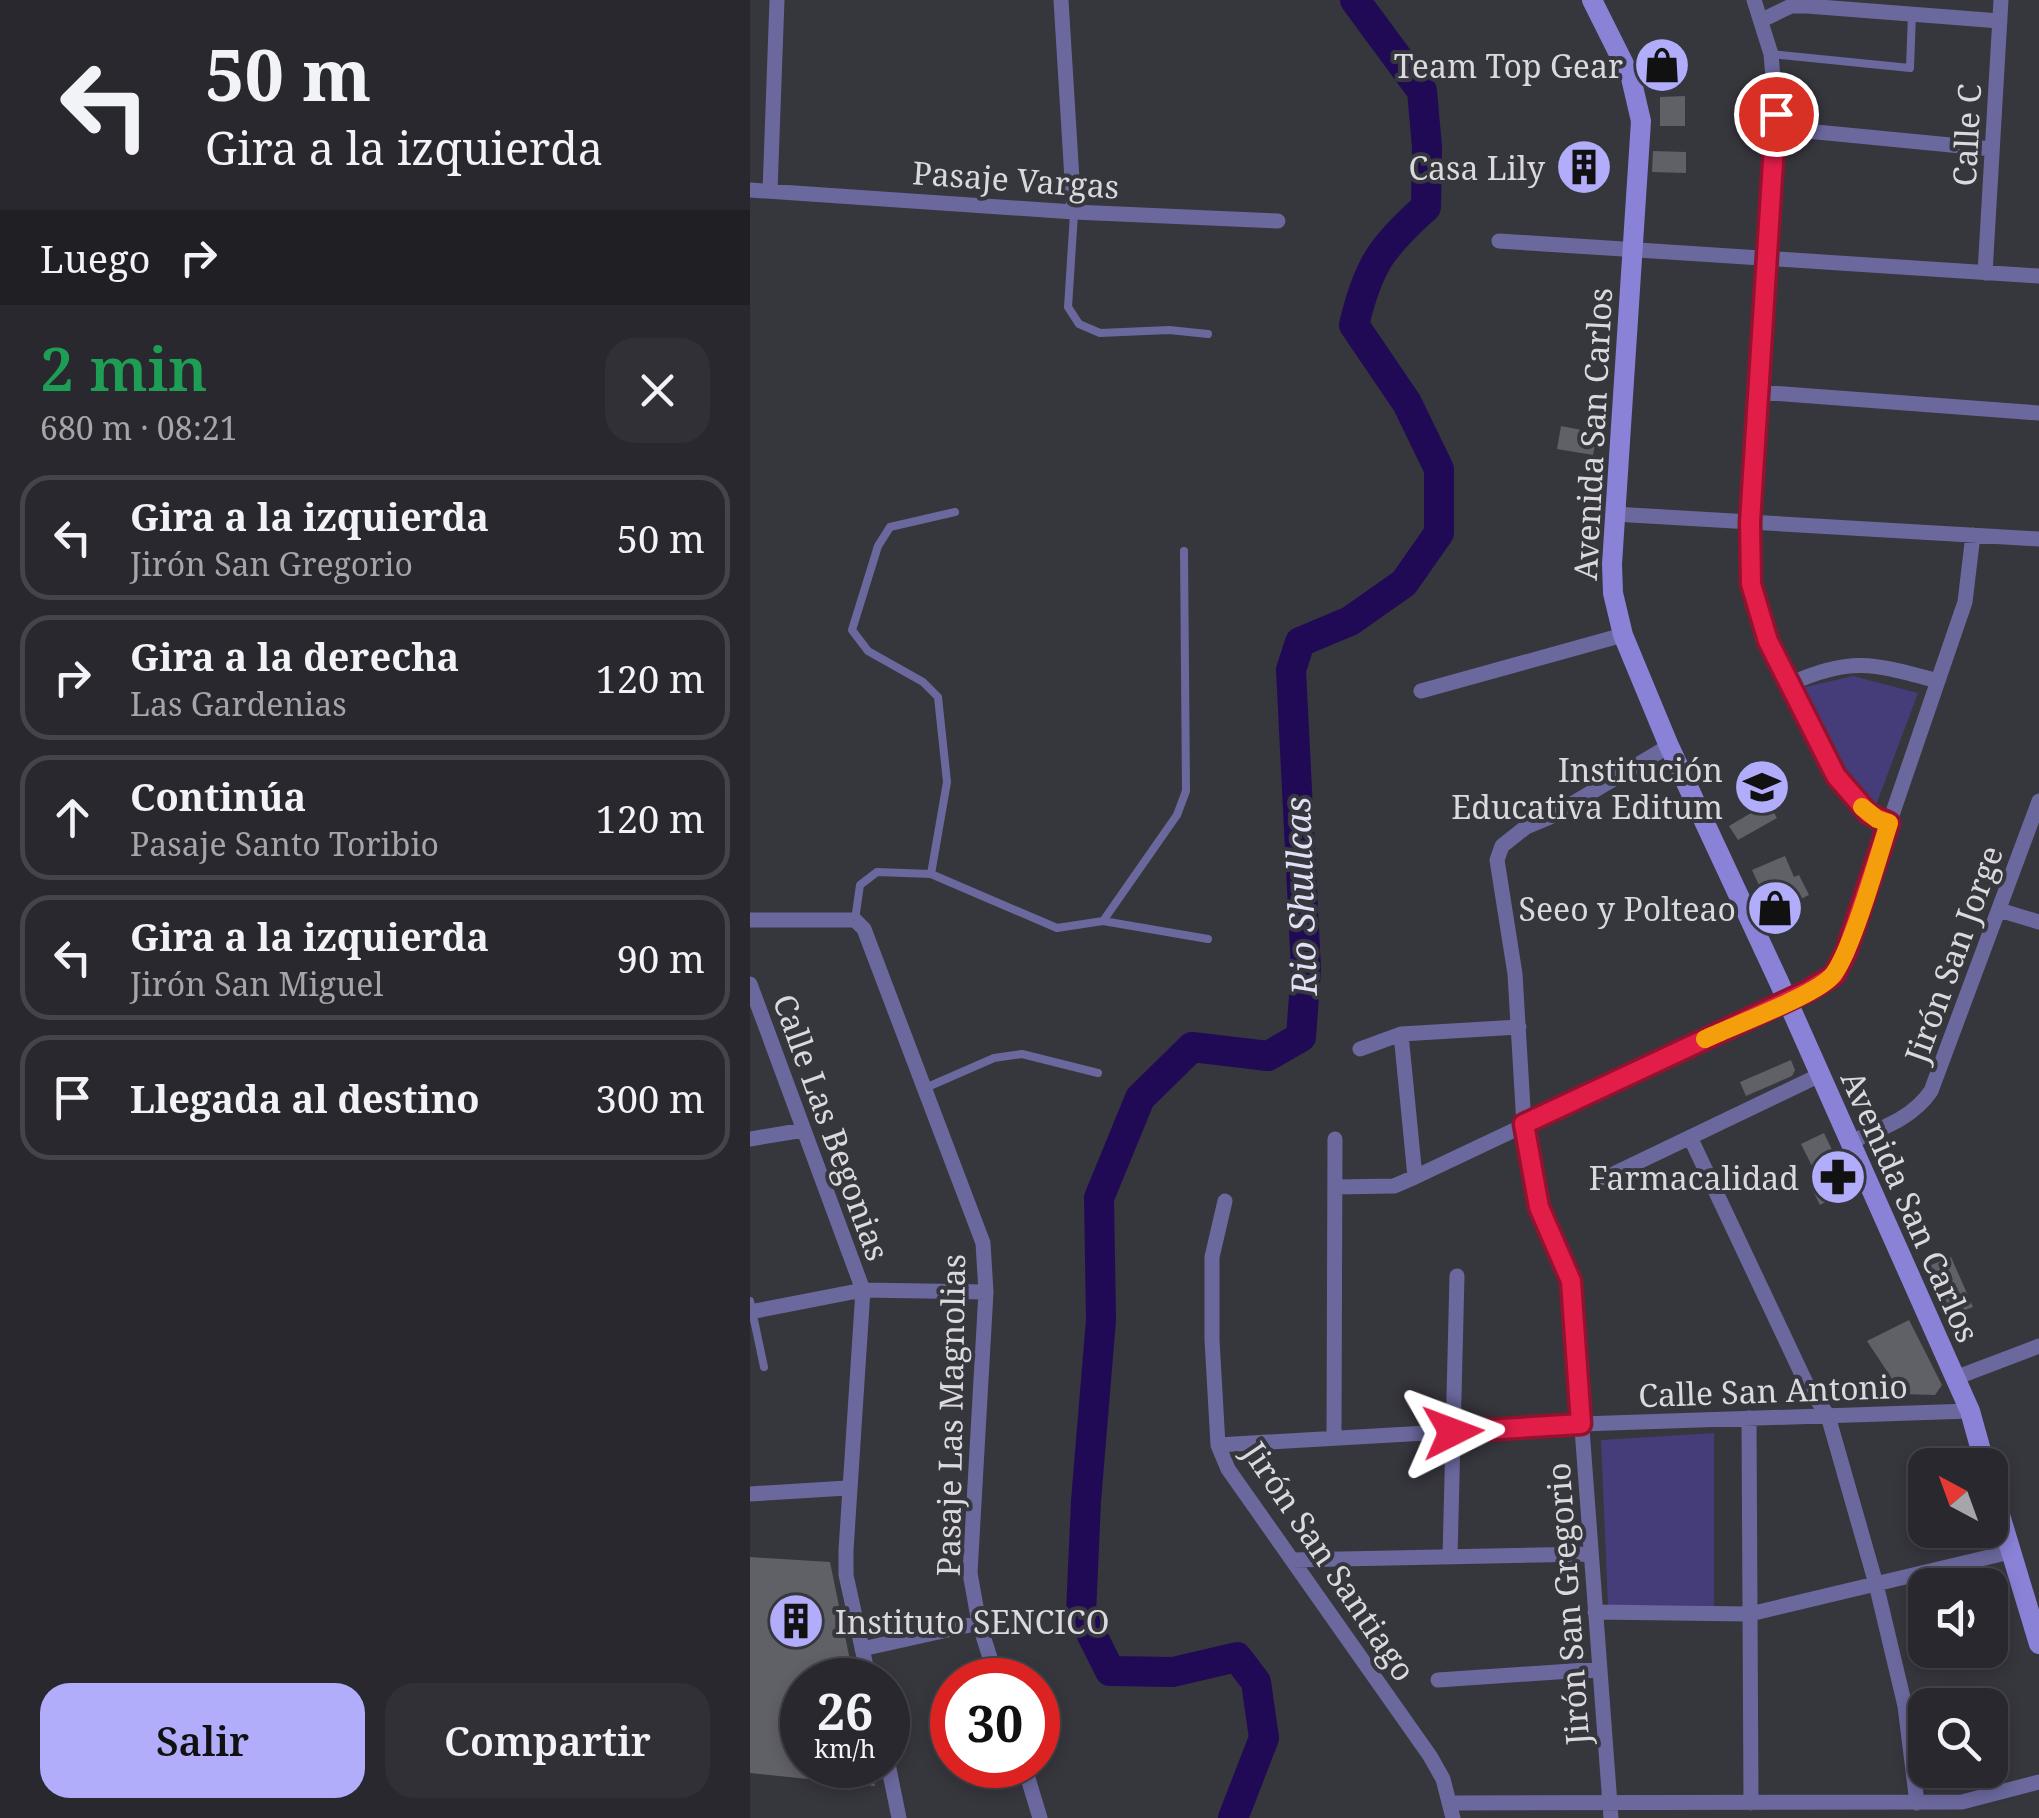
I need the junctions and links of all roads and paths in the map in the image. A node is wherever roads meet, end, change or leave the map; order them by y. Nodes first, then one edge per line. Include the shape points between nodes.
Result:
1 (777, 0) edge
2 (1061, 0) edge
3 (1592, 0) edge
4 (1754, 0) edge
5 (2001, 0) edge
6 (1912, 14) junction
7 (1762, 20) junction
8 (2000, 21) junction
9 (1771, 54) junction
10 (1775, 128) junction
11 (1992, 148) junction
12 (750, 190) edge
13 (770, 191) junction
14 (1074, 212) junction
15 (1278, 221) dead end
16 (1500, 241) dead end
17 (1632, 250) junction
18 (1766, 259) junction
19 (1985, 273) junction
20 (2039, 276) edge
21 (1208, 334) dead end
22 (1758, 392) junction
23 (2039, 413) edge
24 (955, 512) dead end
25 (1614, 514) junction
26 (1750, 522) junction
27 (1973, 535) junction
28 (2039, 539) edge
29 (1184, 551) dead end
30 (1623, 634) junction
31 (1938, 681) junction
32 (1790, 684) junction
33 (1420, 690) dead end
34 (1669, 746) junction
35 (2039, 801) edge
36 (1889, 823) junction
37 (931, 874) junction
38 (1999, 910) junction
39 (750, 920) edge
40 (1103, 921) junction
41 (2039, 922) edge
42 (860, 925) junction
43 (1208, 939) dead end
44 (750, 984) edge
45 (1787, 1001) junction
46 (757, 1025) edge
47 (1519, 1028) junction
48 (1402, 1034) junction
49 (1360, 1049) dead end
50 (1098, 1073) dead end
51 (1820, 1075) junction
52 (923, 1088) junction
53 (1524, 1124) junction
54 (804, 1130) junction
55 (1690, 1138) junction
56 (750, 1139) edge
57 (1335, 1139) dead end
58 (1850, 1142) junction
59 (1415, 1177) junction
60 (1606, 1178) dead end
61 (1336, 1187) junction
62 (1226, 1201) dead end
63 (1456, 1276) dead end
64 (863, 1290) junction
65 (986, 1292) junction
66 (751, 1308) edge
67 (2039, 1346) edge
68 (764, 1367) dead end
69 (1955, 1378) junction
70 (1970, 1411) junction
71 (1828, 1416) junction
72 (1750, 1418) junction
73 (1581, 1424) junction
74 (1453, 1432) junction
75 (1334, 1438) junction
76 (1218, 1445) junction
77 (1980, 1448) edge
78 (847, 1488) junction
79 (750, 1494) edge
80 (2008, 1545) edge
81 (2010, 1552) junction
82 (1591, 1554) junction
83 (1450, 1557) junction
84 (1292, 1560) junction
85 (1876, 1584) junction
86 (1595, 1612) junction
87 (1750, 1614) junction
88 (979, 1623) junction
89 (2039, 1644) edge
90 (862, 1650) junction
91 (864, 1658) edge
92 (990, 1658) edge
93 (1600, 1669) junction
94 (1438, 1680) dead end
95 (2039, 1782) edge
96 (893, 1788) edge
97 (1031, 1788) edge
98 (1917, 1802) junction
99 (1751, 1803) junction
100 (1452, 1810) edge
101 (1610, 1810) edge
102 (900, 1818) edge
103 (1040, 1818) edge

1 - 13 street
2 - 14 street
3 - 17 main road, Avenida San Carlos via 1639,109
4 - 7 street
5 - 8 street, Calle C
6 - 7 street via 1791,6
6 - 8 street
6 - 9 lane via 1910,68
7 - 9 street
8 - 11 street, Calle C
9 - 10 street
10 - 11 street
10 - 18 street
11 - 19 street, Calle C
12 - 13 street, Pasaje Vargas
13 - 14 street, Pasaje Vargas
14 - 15 street, Pasaje Vargas
14 - 21 lane via 1068,307 1079,324 1100,334
16 - 17 street
17 - 18 street
17 - 25 main road, Avenida San Carlos
18 - 19 street
18 - 22 street
19 - 20 street
22 - 23 street
22 - 26 street
24 - 37 lane via 890,527 852,630 868,651 938,697 947,782
25 - 26 street
25 - 30 main road, Avenida San Carlos via 1613,593
26 - 27 street
26 - 32 street via 1756,606
27 - 28 street
27 - 31 street via 1969,583
29 - 40 lane via 1186,791 1177,815
30 - 33 street
30 - 34 main road, Avenida San Carlos
31 - 32 street via 1868,664 1831,668
31 - 36 street
32 - 36 street via 1842,785 1869,814
34 - 45 main road, Avenida San Carlos
34 - 47 street, Jirón San Gregorio via 1502,846 1497,860
35 - 38 street, Jirón San Jorge
36 - 45 street via 1834,975
37 - 40 lane via 1057,928
37 - 42 lane via 877,872 860,885
38 - 41 street
38 - 58 street, Jirón San Jorge via 1931,1091 1908,1115
39 - 42 street
40 - 43 lane
42 - 52 street, Pasaje Las Magnolias
44 - 46 street, Calle Las Begonias
45 - 51 main road, Avenida San Carlos
45 - 53 street
46 - 54 street, Calle Las Begonias
47 - 48 street
47 - 53 street, Jirón San Gregorio
48 - 49 street
48 - 59 street
50 - 52 lane via 1022,1054 994,1058
51 - 55 street
51 - 58 main road, Avenida San Carlos
52 - 65 street, Pasaje Las Magnolias via 982,1243
53 - 59 street
53 - 73 street, Jirón San Gregorio via 1539,1207 1571,1281
54 - 56 street
54 - 64 street, Calle Las Begonias
55 - 60 street
55 - 71 street via 1806,1383
57 - 61 street
58 - 69 main road, Avenida San Carlos
59 - 61 street via 1394,1186
61 - 75 street
62 - 76 street, Jirón San Santiago via 1212,1257
63 - 74 street
64 - 65 street
64 - 66 street
64 - 78 street
65 - 88 street, Pasaje Las Magnolias via 970,1544
66 - 68 lane
67 - 69 street
69 - 70 main road, Avenida San Carlos
70 - 71 street, Calle San Antonio
70 - 77 main road, Avenida San Carlos
71 - 72 street, Calle San Antonio
71 - 85 street
72 - 73 street, Calle San Antonio
72 - 87 street
73 - 74 street, Calle San Antonio
73 - 82 street, Jirón San Gregorio
74 - 75 street, Calle San Antonio
74 - 83 street
75 - 76 street, Calle San Antonio
76 - 84 street, Jirón San Santiago
78 - 79 street
78 - 90 street via 846,1575
80 - 81 main road
81 - 85 street
81 - 89 main road
82 - 83 street
82 - 86 street, Jirón San Gregorio
83 - 84 street
84 - 100 street, Jirón San Santiago via 1430,1756
85 - 87 street
85 - 98 street via 1905,1706
86 - 87 street
86 - 93 street, Jirón San Gregorio
87 - 99 street
88 - 90 street
88 - 92 street, Pasaje Las Magnolias
90 - 91 street
93 - 94 street
93 - 101 street, Jirón San Gregorio
95 - 98 street via 1962,1802
96 - 102 street
97 - 103 street
98 - 99 street
99 - 101 street
100 - 101 street

